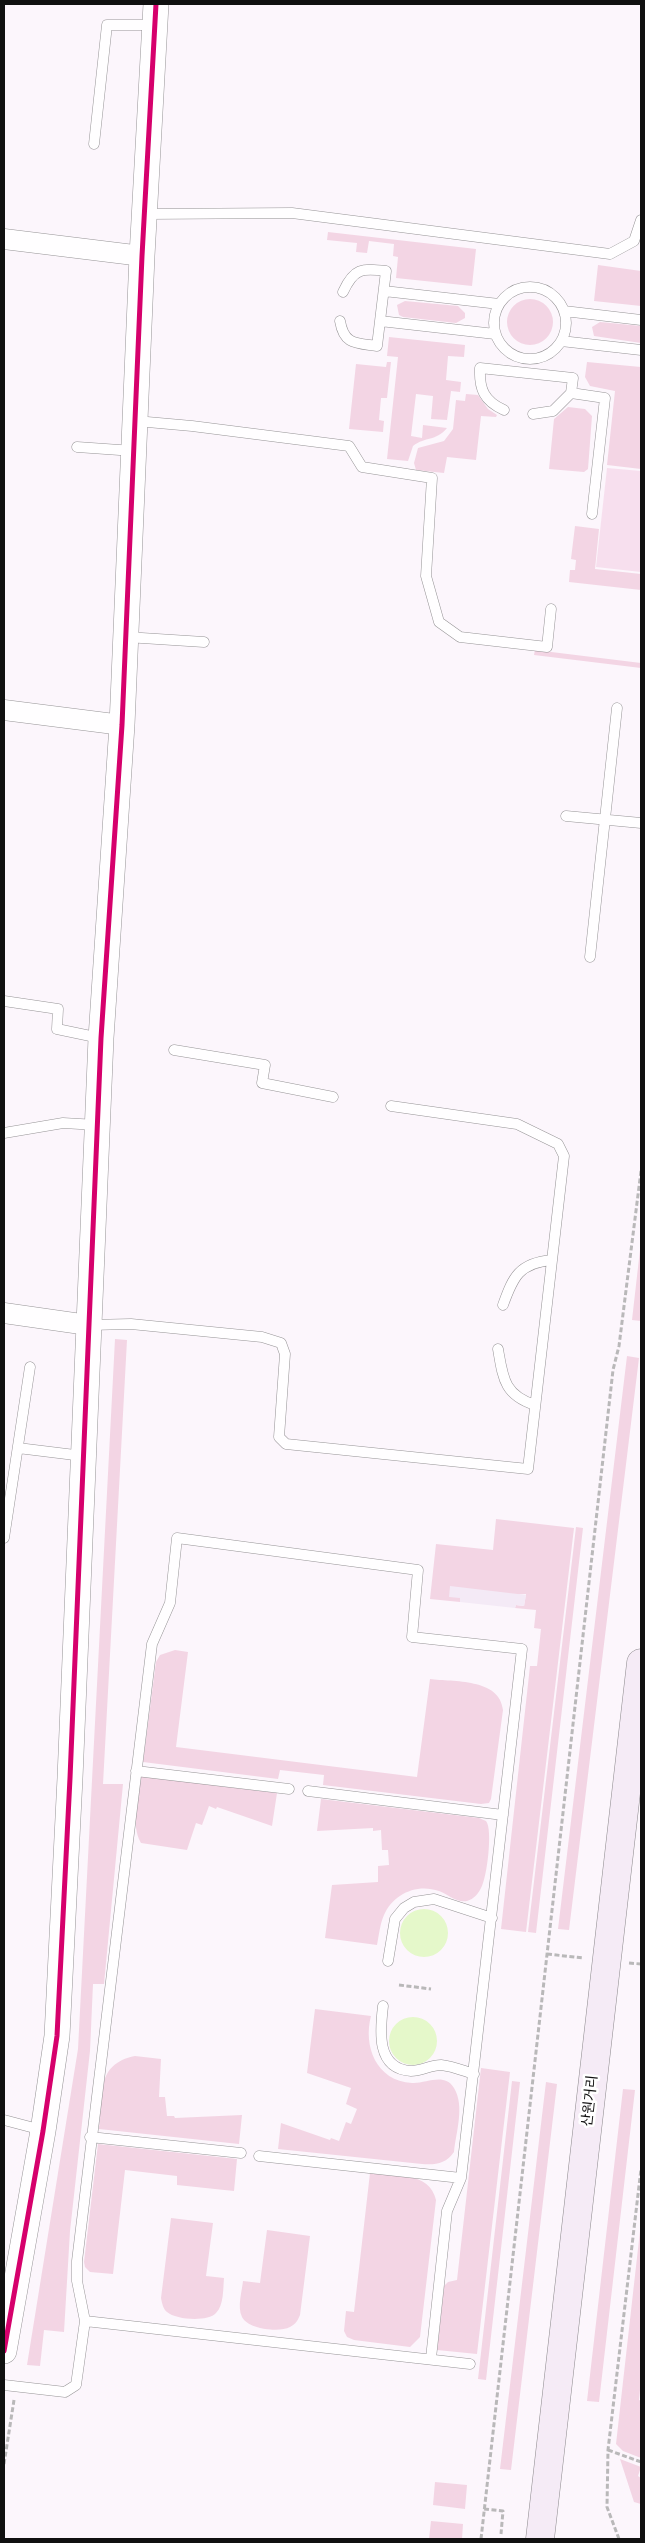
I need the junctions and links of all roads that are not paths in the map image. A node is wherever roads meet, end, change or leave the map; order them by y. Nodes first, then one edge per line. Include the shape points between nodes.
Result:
1 (156, 14) edge
2 (94, 144) dead end
3 (144, 214) junction
4 (641, 220) edge
5 (4, 239) edge
6 (142, 256) junction
7 (384, 291) junction
8 (343, 292) dead end
9 (498, 304) junction
10 (564, 311) junction
11 (641, 320) edge
12 (340, 321) dead end
13 (380, 321) junction
14 (495, 334) junction
15 (561, 341) junction
16 (641, 350) edge
17 (526, 359) junction
18 (524, 372) junction
19 (571, 393) junction
20 (504, 410) dead end
21 (533, 414) dead end
22 (136, 421) junction
23 (77, 447) dead end
24 (135, 451) junction
25 (592, 514) dead end
26 (550, 609) dead end
27 (126, 637) junction
28 (204, 642) dead end
29 (616, 708) dead end
30 (4, 710) edge
31 (122, 725) junction
32 (566, 816) dead end
33 (605, 820) junction
34 (641, 823) edge
35 (590, 957) dead end
36 (4, 1001) edge
37 (101, 1038) junction
38 (174, 1050) dead end
39 (333, 1097) dead end
40 (392, 1106) dead end
41 (97, 1125) junction
42 (4, 1133) edge
43 (552, 1260) junction
44 (503, 1305) dead end
45 (4, 1313) edge
46 (88, 1325) junction
47 (498, 1349) dead end
48 (30, 1368) dead end
49 (535, 1405) junction
50 (18, 1448) junction
51 (82, 1456) junction
52 (4, 1538) edge
53 (641, 1663) edge
54 (136, 1771) junction
55 (289, 1789) dead end
56 (308, 1791) dead end
57 (503, 1815) junction
58 (492, 1918) junction
59 (388, 1961) dead end
60 (382, 2006) dead end
61 (474, 2074) junction
62 (4, 2120) edge
63 (43, 2131) junction
64 (90, 2136) junction
65 (241, 2153) dead end
66 (259, 2156) dead end
67 (461, 2178) junction
68 (85, 2321) junction
69 (4, 2351) edge
70 (431, 2358) junction
71 (470, 2364) dead end
72 (4, 2385) edge
73 (540, 2539) edge

1 - 2 lane via 107,25
1 - 3 street
3 - 4 lane via 292,213 610,254 634,241
3 - 6 street
5 - 6 street
6 - 22 street
7 - 8 lane via 386,271 363,269 350,277
7 - 9 lane
7 - 13 lane
9 - 10 lane via 514,290 534,287 553,294
9 - 14 lane
10 - 11 lane
10 - 15 lane via 566,327
12 - 13 lane via 342,333 352,343 377,346
13 - 14 lane
14 - 17 lane via 507,351
15 - 16 lane
15 - 17 lane via 546,355
17 - 18 lane
18 - 19 lane via 573,378
18 - 20 lane via 480,368 479,382 483,394 492,405
19 - 21 lane via 553,411
19 - 25 lane via 605,398
22 - 24 street
22 - 26 lane via 349,446 362,467 432,478 426,576 439,622 460,636 547,647
23 - 24 lane
24 - 27 street
27 - 28 lane
27 - 31 street
29 - 33 lane
30 - 31 street
31 - 37 street
32 - 33 lane
33 - 34 lane
33 - 35 lane
36 - 37 lane via 58,1009 57,1029
37 - 41 street
38 - 39 lane via 265,1065 262,1083
40 - 43 lane via 517,1124 558,1144 564,1156
41 - 42 lane via 63,1123
41 - 46 street
43 - 44 lane via 526,1266 512,1279
43 - 49 lane
45 - 46 street
46 - 49 lane via 131,1324 262,1336 281,1343 285,1354 279,1436 286,1444 528,1469
46 - 51 street
47 - 49 lane via 503,1378 512,1393
48 - 50 lane
50 - 51 lane
50 - 52 lane
51 - 63 street via 57,2036
53 - 73 main road, 산원거리
54 - 55 lane
54 - 57 lane via 152,1644 170,1603 177,1538 418,1570 412,1637 522,1649
54 - 64 lane
56 - 57 lane
57 - 58 lane
58 - 59 lane via 434,1899 414,1902 395,1919
58 - 61 lane
60 - 61 lane via 380,2034 382,2050 389,2062 409,2071 439,2065
61 - 67 lane
62 - 63 lane
63 - 69 street
64 - 65 lane
64 - 68 lane via 77,2260
66 - 67 lane
67 - 70 lane via 447,2212
68 - 70 lane
68 - 72 lane via 76,2385 64,2392
70 - 71 lane

